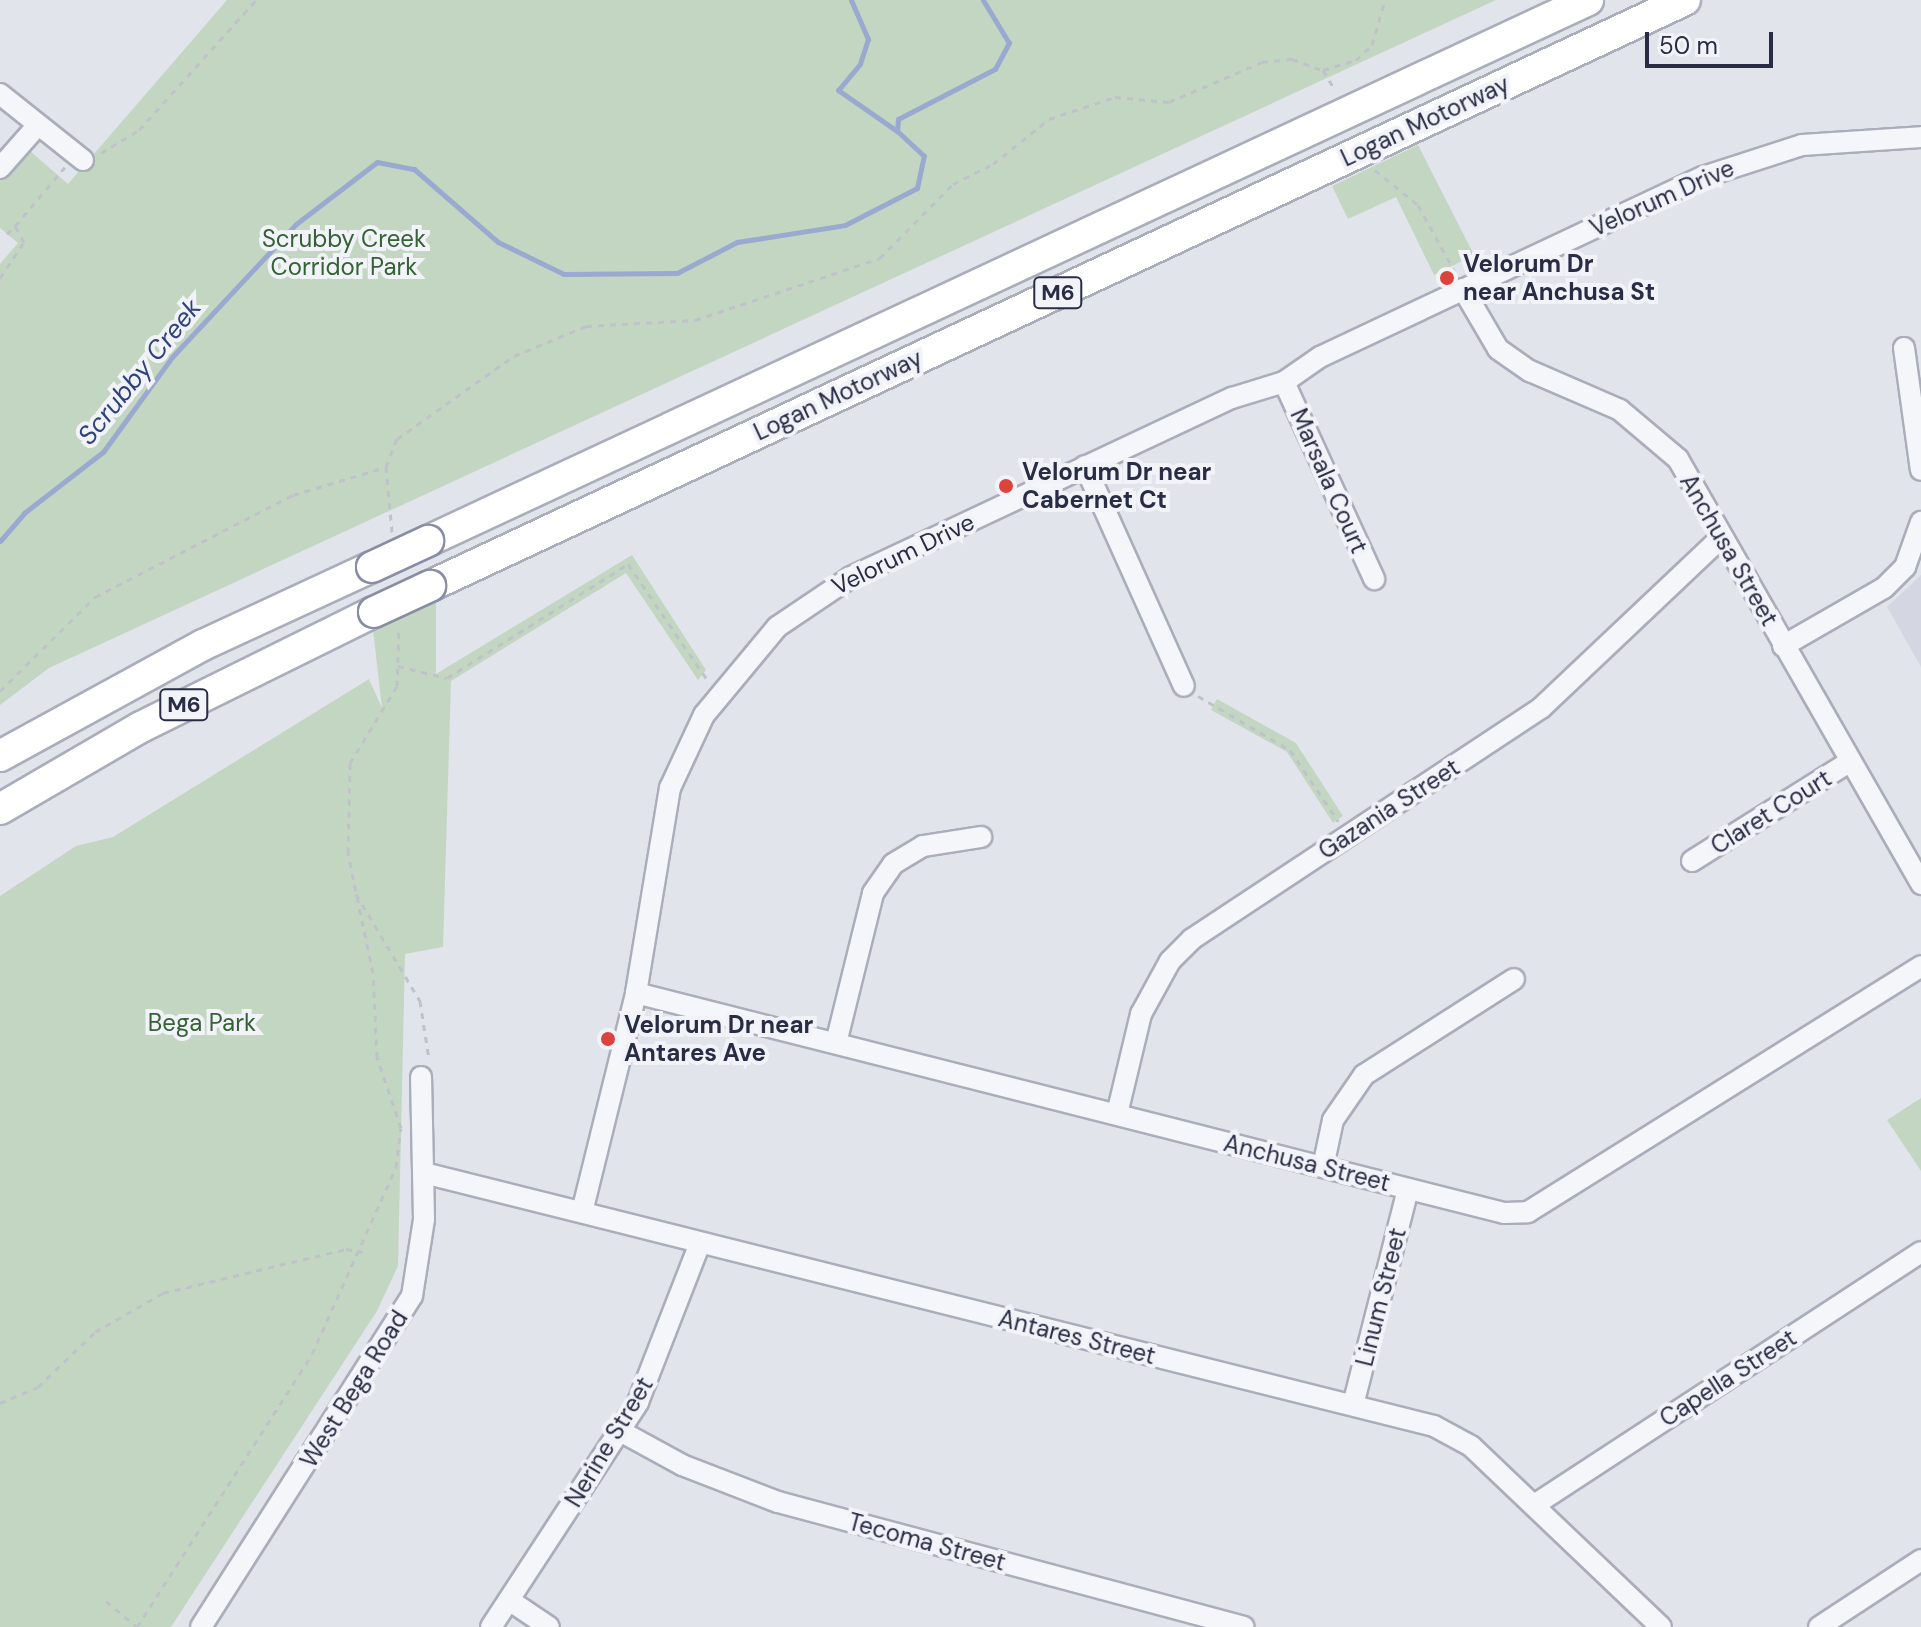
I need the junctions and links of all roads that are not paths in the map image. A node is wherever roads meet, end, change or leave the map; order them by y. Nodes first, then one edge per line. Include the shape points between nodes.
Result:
1 (1588, 0) edge
2 (1685, 0) edge
3 (0, 94) edge
4 (37, 126) junction
5 (1921, 137) edge
6 (74, 164) road end
7 (0, 168) edge
8 (1463, 289) junction
9 (1904, 348) dead end
10 (1284, 382) junction
11 (1085, 466) junction
12 (1921, 470) edge
13 (1921, 522) edge
14 (1722, 537) junction
15 (1374, 579) dead end
16 (1783, 646) junction
17 (1184, 686) road end
18 (0, 756) edge
19 (1849, 762) junction
20 (0, 809) edge
21 (981, 837) dead end
22 (1692, 861) dead end
23 (1921, 884) edge
24 (1921, 966) edge
25 (1514, 979) dead end
26 (636, 993) junction
27 (836, 1043) junction
28 (421, 1077) road end
29 (1117, 1114) junction
30 (1323, 1167) junction
31 (424, 1173) junction
32 (1408, 1189) junction
33 (582, 1212) junction
34 (700, 1243) junction
35 (1921, 1252) edge
36 (1353, 1405) junction
37 (620, 1431) junction
38 (1536, 1504) junction
39 (1921, 1560) edge
40 (509, 1600) junction
41 (201, 1627) edge
42 (491, 1627) edge
43 (549, 1627) edge
44 (1244, 1627) edge
45 (1661, 1627) edge
46 (1819, 1627) edge

1 - 18 highway, Logan Motorway / M6, bridge via 203,645
2 - 20 highway, Logan Motorway / M6, bridge via 374,612 141,727
3 - 4 street
4 - 6 street
4 - 7 street
5 - 8 street, Velorum Drive via 1838,139 1762,155
8 - 10 street, Velorum Drive via 1320,357
8 - 14 street, Anchusa Street via 1498,349 1650,430 1678,459
9 - 12 street
10 - 11 street, Velorum Drive via 1232,398
10 - 15 street, Marsala Court
11 - 17 street
11 - 26 street, Velorum Drive via 823,594 777,627 720,691 681,761 662,817
13 - 16 street via 1905,567 1884,588
14 - 16 street, Anchusa Street
14 - 29 street, Gazania Street via 1541,708 1223,916 1170,961 1141,1014
16 - 19 street, Anchusa Street
19 - 22 street, Claret Court
19 - 23 street, Anchusa Street
21 - 27 street via 923,846 893,864 873,893
24 - 32 street, Anchusa Street via 1550,1204 1504,1213
25 - 30 street via 1364,1075 1333,1120
26 - 27 street, Anchusa Street
26 - 33 street, Velorum Drive
27 - 29 street, Anchusa Street
28 - 31 street, West Bega Road
29 - 30 street, Anchusa Street
30 - 32 street, Anchusa Street
31 - 33 street, Antares Street
31 - 41 street, West Bega Road via 420,1264 402,1315
32 - 36 street, Linum Street
33 - 34 street, Antares Street
34 - 36 street, Antares Street
34 - 37 street, Nerine Street via 647,1382
35 - 38 street, Capella Street
36 - 38 street, Antares Street via 1459,1437
37 - 40 street, Nerine Street
37 - 44 street, Tecoma Street via 682,1465 778,1502
38 - 45 street, Antares Street
39 - 46 street
40 - 42 street, Nerine Street
40 - 43 street

